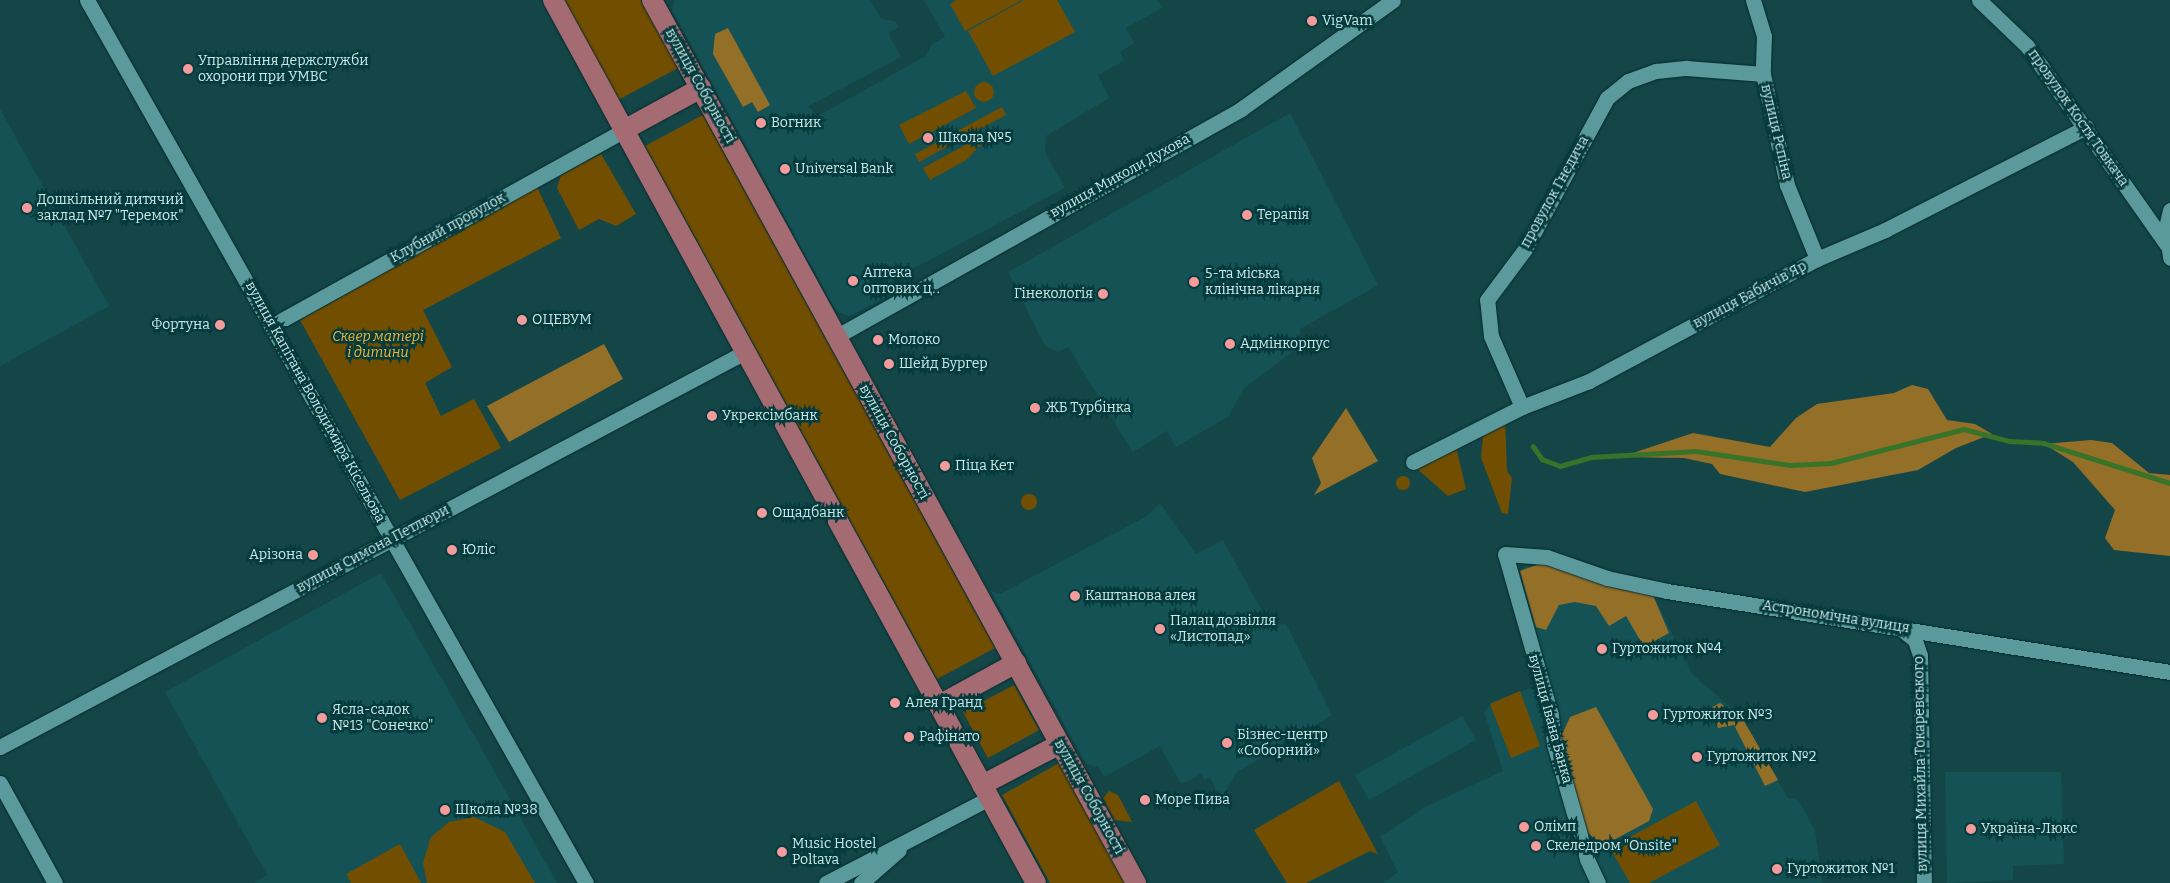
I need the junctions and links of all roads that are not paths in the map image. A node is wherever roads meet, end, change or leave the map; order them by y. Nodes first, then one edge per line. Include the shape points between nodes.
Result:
1 (88, 0) edge
2 (553, 0) edge
3 (1393, 0) edge
4 (1753, 0) edge
5 (1979, 0) edge
6 (655, 1) edge
7 (1763, 74) junction
8 (701, 88) junction
9 (2086, 127) junction
10 (624, 130) junction
11 (2170, 210) edge
12 (2168, 252) edge
13 (1817, 259) junction
14 (271, 326) junction
15 (836, 336) junction
16 (745, 352) junction
17 (1522, 407) junction
18 (1413, 462) dead end
19 (392, 539) junction
20 (1505, 554) joint
21 (1896, 626) junction
22 (1961, 639) junction
23 (1920, 655) junction
24 (1016, 663) junction
25 (2170, 672) edge
26 (939, 705) junction
27 (1060, 744) junction
28 (0, 747) edge
29 (0, 783) edge
30 (986, 791) junction
31 (909, 840) junction
32 (55, 883) edge
33 (586, 883) edge
34 (826, 883) edge
35 (861, 883) edge
36 (1036, 883) edge
37 (1136, 883) edge
38 (1598, 883) edge
39 (1924, 883) edge

1 - 14 street, вулиця Капітана Володимира Кісельова
2 - 10 main road
3 - 15 street, вулиця Миколи Духова via 1241,109
4 - 7 street, вулиця Рєпіна via 1764,36
5 - 9 street, провулок Костя Товкача via 2027,46
6 - 8 main road, вулиця Соборності
7 - 13 street, вулиця Рєпіна via 1787,184
7 - 17 street, провулок Гнєдича via 1687,68 1656,71 1628,81 1607,98 1525,248 1487,300 1491,336
8 - 10 main road
8 - 15 main road, вулиця Соборності
9 - 12 street, провулок Костя Товкача
9 - 13 street, вулиця Бабичів Яр via 1885,230
10 - 14 street, Клубний провулок
10 - 16 main road
11 - 12 street
13 - 17 street, вулиця Бабичів Яр via 1589,381
14 - 19 street, вулиця Капітана Володимира Кісельова
15 - 24 main road, вулиця Соборності
16 - 19 street, вулиця Симона Петлюри
16 - 26 main road
17 - 18 street, вулиця Бабичів Яр
19 - 28 street, вулиця Симона Петлюри
19 - 33 street, вулиця Капітана Володимира Кісельова
20 - 21 street, Астрономічна вулиця via 1547,557 1638,586
20 - 38 street, вулиця Івана Банка via 1551,715 1554,744 1587,859
21 - 22 street, Астрономічна вулиця
21 - 23 street, вулиця Михайла Токаревського via 1915,640
22 - 23 street via 1934,644
22 - 25 street, Астрономічна вулиця
23 - 39 street, вулиця Михайла Токаревського
24 - 26 main road
24 - 27 main road, вулиця Соборності
26 - 30 main road
27 - 30 main road
27 - 37 main road, вулиця Соборності
29 - 32 street
30 - 31 street
30 - 36 main road
31 - 34 street
31 - 35 street

